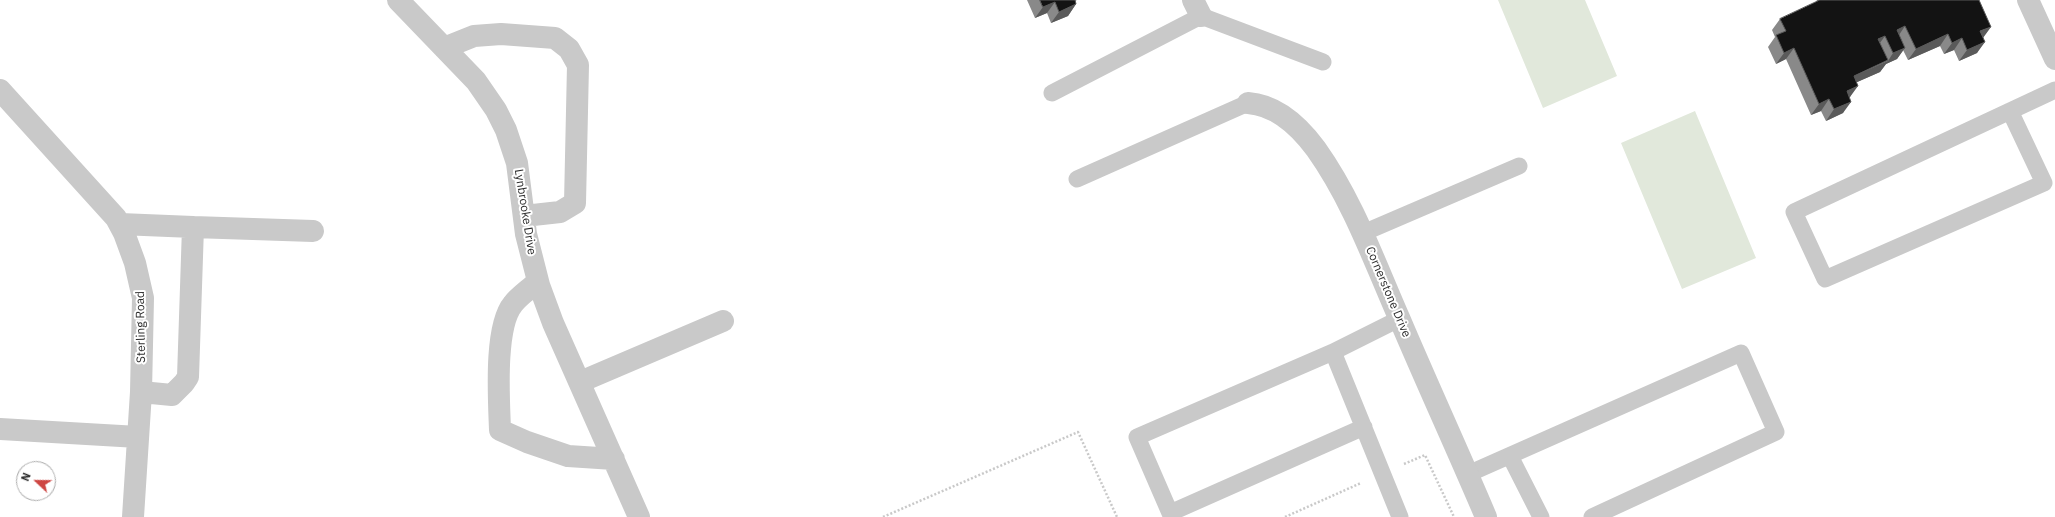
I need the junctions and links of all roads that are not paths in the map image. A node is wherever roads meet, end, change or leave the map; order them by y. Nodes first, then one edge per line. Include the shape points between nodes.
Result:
1 (398, 0) edge
2 (2028, 0) edge
3 (1197, 8) edge
4 (444, 48) junction
5 (2055, 59) edge
6 (1323, 62) dead end
7 (0, 90) edge
8 (2055, 90) edge
9 (1052, 93) dead end
10 (1248, 103) joint
11 (2010, 111) junction
12 (1519, 166) dead end
13 (1077, 179) dead end
14 (524, 216) junction
15 (120, 224) junction
16 (193, 227) junction
17 (313, 231) dead end
18 (1363, 233) junction
19 (538, 281) junction
20 (1399, 319) junction
21 (723, 321) dead end
22 (1333, 352) junction
23 (580, 382) junction
24 (141, 392) junction
25 (1364, 427) junction
26 (0, 429) edge
27 (138, 438) junction
28 (1510, 456) junction
29 (614, 459) junction
30 (1468, 474) junction
31 (134, 517) edge
32 (639, 517) edge
33 (1400, 517) edge
34 (1486, 517) edge
35 (1541, 517) edge
36 (1592, 517) edge

1 - 4 street, Lynbrooke Drive
2 - 5 street
3 - 6 lane
3 - 9 lane
4 - 14 street, Lynbrooke Drive via 476,81 506,130 517,163
4 - 14 street via 474,36 494,34 556,38 569,50 578,65 575,203 560,212
7 - 15 street, Sterling Road
8 - 11 lane
10 - 13 lane
10 - 18 street, Cornerstone Drive via 1270,108 1285,117 1315,148 1343,191
11 - 11 lane via 1794,212 1825,279 2044,183
12 - 18 lane
14 - 19 street, Lynbrooke Drive
15 - 16 street
15 - 24 street, Sterling Road via 136,263 143,298
16 - 17 street
16 - 24 street via 188,377 172,395
18 - 20 street, Cornerstone Drive
19 - 23 street, Lynbrooke Drive via 553,323
19 - 29 street via 512,305 503,326 498,374 500,430 568,456
20 - 22 lane
20 - 30 street, Cornerstone Drive
21 - 23 street
22 - 25 lane
22 - 25 lane via 1137,437 1170,513
23 - 29 street, Lynbrooke Drive
24 - 27 street, Sterling Road
25 - 33 lane
26 - 27 street
27 - 31 street, Sterling Road
28 - 30 lane
28 - 35 lane
28 - 36 lane via 1741,353 1776,432
29 - 32 street, Lynbrooke Drive
30 - 34 street, Cornerstone Drive

